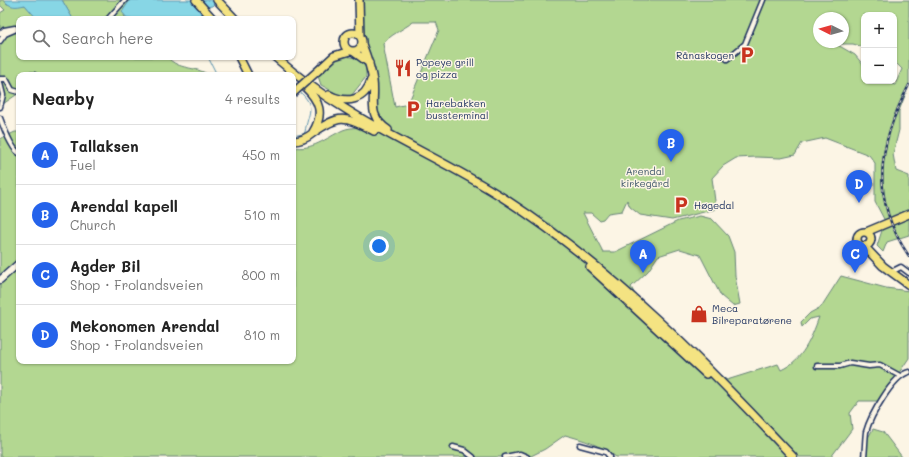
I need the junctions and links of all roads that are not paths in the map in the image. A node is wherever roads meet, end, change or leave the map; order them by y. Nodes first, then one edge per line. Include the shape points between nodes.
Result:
1 (125, 0) edge
2 (195, 0) edge
3 (213, 0) edge
4 (217, 0) edge
5 (359, 0) edge
6 (763, 0) edge
7 (225, 11) junction
8 (111, 16) edge
9 (208, 16) edge
10 (229, 16) edge
11 (231, 16) edge
12 (360, 16) junction
13 (16, 28) edge
14 (16, 29) edge
15 (351, 33) junction
16 (0, 34) edge
17 (360, 36) junction
18 (0, 41) edge
19 (343, 44) junction
20 (362, 44) junction
21 (352, 51) junction
22 (727, 59) dead end
23 (242, 60) edge
24 (274, 60) edge
25 (278, 60) edge
26 (369, 63) junction
27 (320, 67) junction
28 (248, 72) edge
29 (289, 72) edge
30 (290, 72) edge
31 (372, 76) junction
32 (296, 77) edge
33 (296, 77) edge
34 (296, 77) edge
35 (296, 78) edge
36 (0, 79) edge
37 (0, 83) edge
38 (296, 89) edge
39 (16, 91) edge
40 (0, 107) edge
41 (0, 118) edge
42 (313, 133) junction
43 (382, 135) junction
44 (296, 140) edge
45 (413, 146) junction
46 (16, 151) edge
47 (909, 214) edge
48 (882, 226) junction
49 (866, 232) junction
50 (871, 240) junction
51 (864, 246) junction
52 (875, 258) junction
53 (16, 266) edge
54 (891, 272) junction
55 (909, 273) edge
56 (0, 280) edge
57 (909, 285) edge
58 (817, 366) dead end
59 (909, 372) edge
60 (900, 376) junction
61 (580, 445) dead end
62 (453, 447) dead end
63 (473, 457) edge
64 (506, 457) edge
65 (527, 457) edge
66 (610, 457) edge
67 (787, 457) edge
68 (793, 457) edge
69 (864, 457) edge

1 - 8 street
2 - 9 main road
3 - 7 main road
4 - 7 main road
5 - 12 main road
6 - 22 street via 745,44
7 - 10 main road
7 - 11 main road
12 - 15 main road
12 - 17 main road
13 - 16 street
14 - 18 street via 5,34
15 - 17 main road
15 - 19 main road via 345,36
17 - 20 main road
19 - 21 main road
19 - 27 main road
20 - 21 main road via 359,49
20 - 26 main road
21 - 26 main road
21 - 27 main road via 334,56
23 - 28 main road
24 - 29 main road
25 - 30 main road
26 - 31 main road
27 - 38 main road, bridge
31 - 32 main road via 364,94 356,99 347,100 335,98
31 - 45 main road via 372,105 376,118 383,127
33 - 43 main road via 329,102
34 - 45 main road via 345,109
35 - 42 main road via 319,104 319,120
36 - 39 street via 6,79 12,90
37 - 40 street via 3,95
41 - 46 street
42 - 43 main road via 331,121 341,119 353,121
42 - 44 main road
43 - 67 main road via 482,189 557,240 662,333 754,420
45 - 68 main road via 506,199 595,265 740,401
47 - 48 main road
48 - 49 main road
48 - 50 main road
49 - 50 main road via 870,234
49 - 51 main road via 860,233 857,238 859,244
50 - 51 main road
50 - 52 main road
51 - 52 main road
52 - 54 main road
53 - 56 main road
54 - 55 street via 901,267
54 - 57 main road
58 - 60 street via 880,365
59 - 60 street
60 - 69 street via 882,399 869,425
61 - 66 street via 606,452
62 - 63 street via 464,450
64 - 65 street via 520,454

